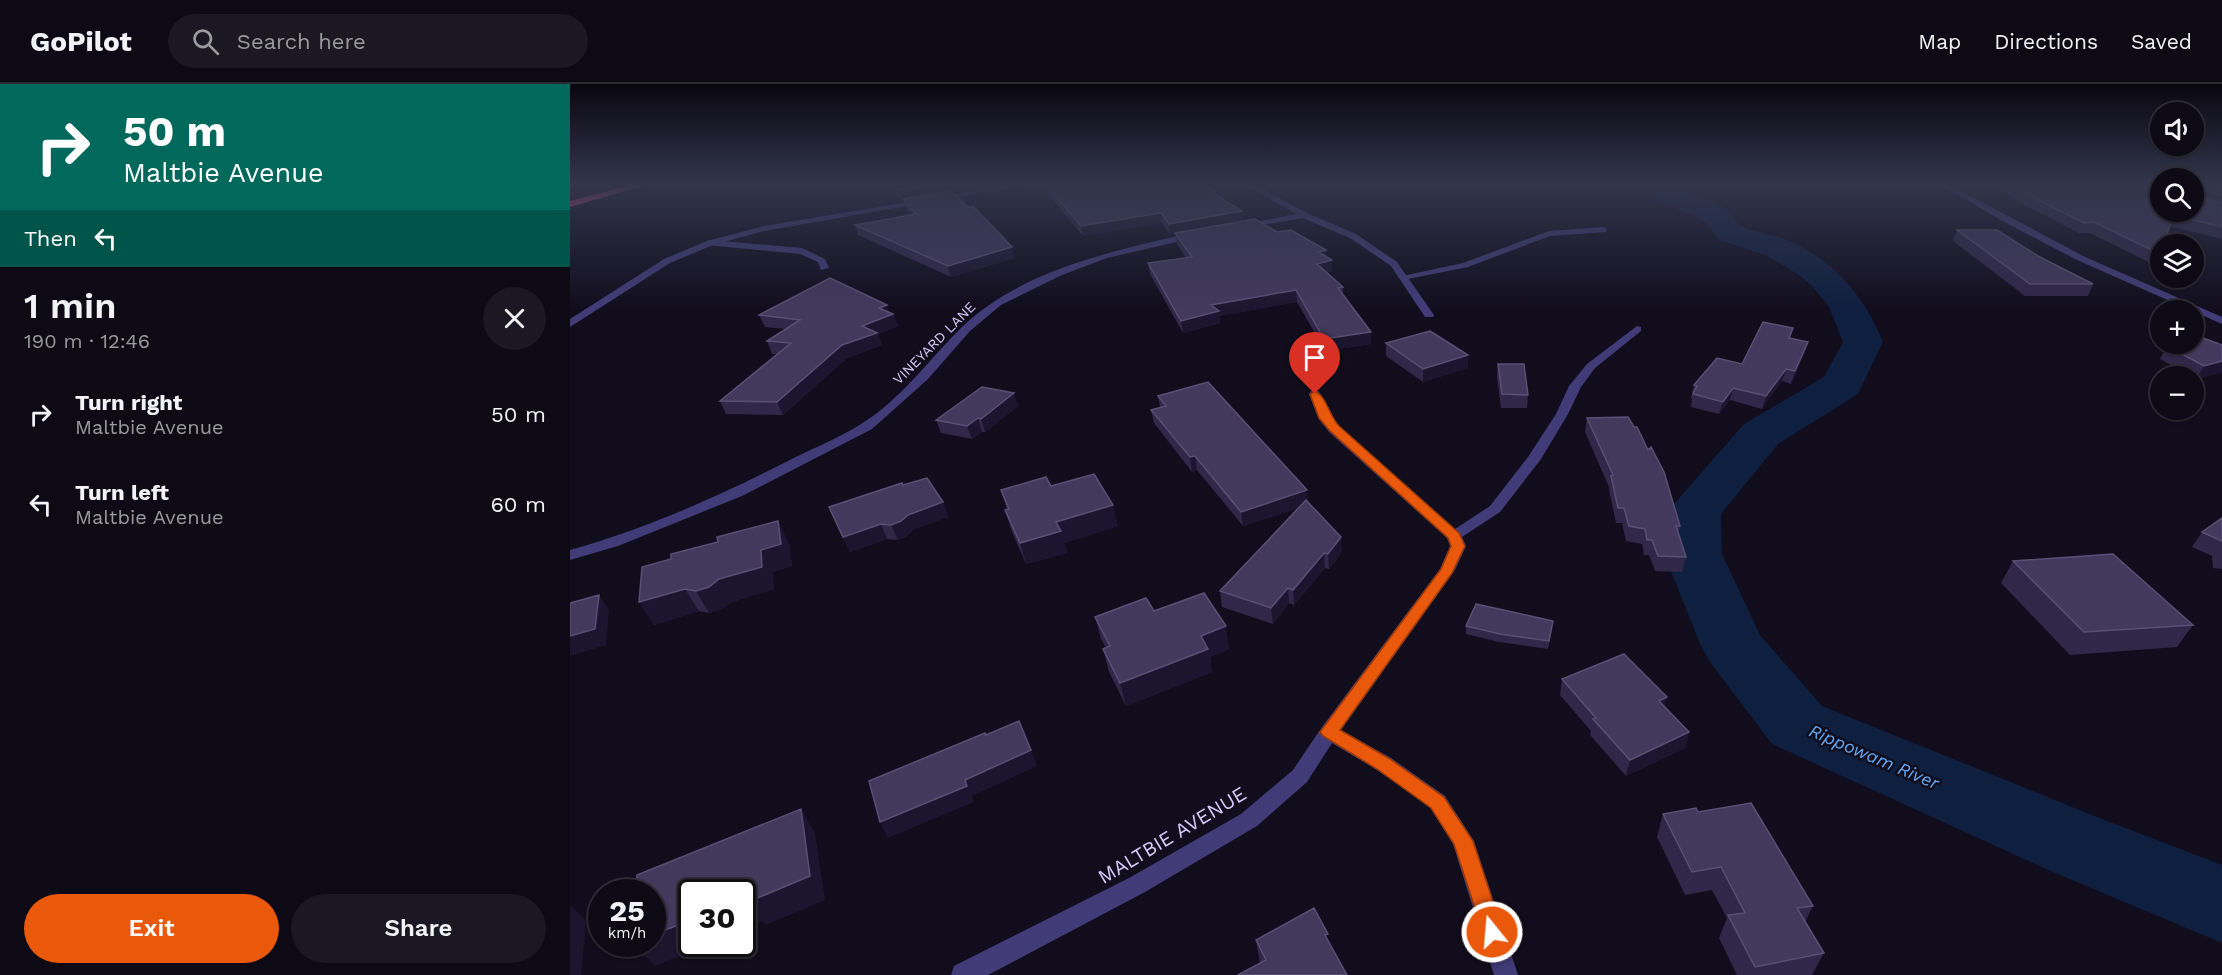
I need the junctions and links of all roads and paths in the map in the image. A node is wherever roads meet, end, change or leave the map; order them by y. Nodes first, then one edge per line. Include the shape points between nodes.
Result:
1 (784, 226) edge
2 (1248, 226) edge
3 (1329, 226) edge
4 (2016, 226) edge
5 (1235, 228) edge
6 (1603, 230) dead end
7 (1212, 232) edge
8 (710, 243) junction
9 (824, 268) dead end
10 (1403, 277) junction
11 (1429, 315) dead end
12 (2222, 321) edge
13 (570, 324) edge
14 (1637, 329) dead end
15 (1315, 394) dead end
16 (1454, 536) junction
17 (570, 555) edge
18 (1329, 732) junction
19 (963, 975) edge
20 (1506, 975) edge

1 - 8 street
2 - 5 street
3 - 10 street via 1353,236 1394,264
4 - 12 street via 2137,287
6 - 10 street via 1549,234 1466,265
7 - 17 street, VINEYARD LANE via 1104,256 997,303 966,329 924,377 867,426 737,493 613,543
8 - 9 street via 802,251 822,261
8 - 13 street via 667,261
10 - 11 street
14 - 16 street via 1591,366 1575,386 1534,459 1495,509
15 - 16 street via 1334,429
16 - 18 street, MALTBIE AVENUE via 1458,546 1447,570
18 - 19 street, MALTBIE AVENUE via 1300,776 1249,820 1137,885
18 - 20 street via 1438,802 1463,841

